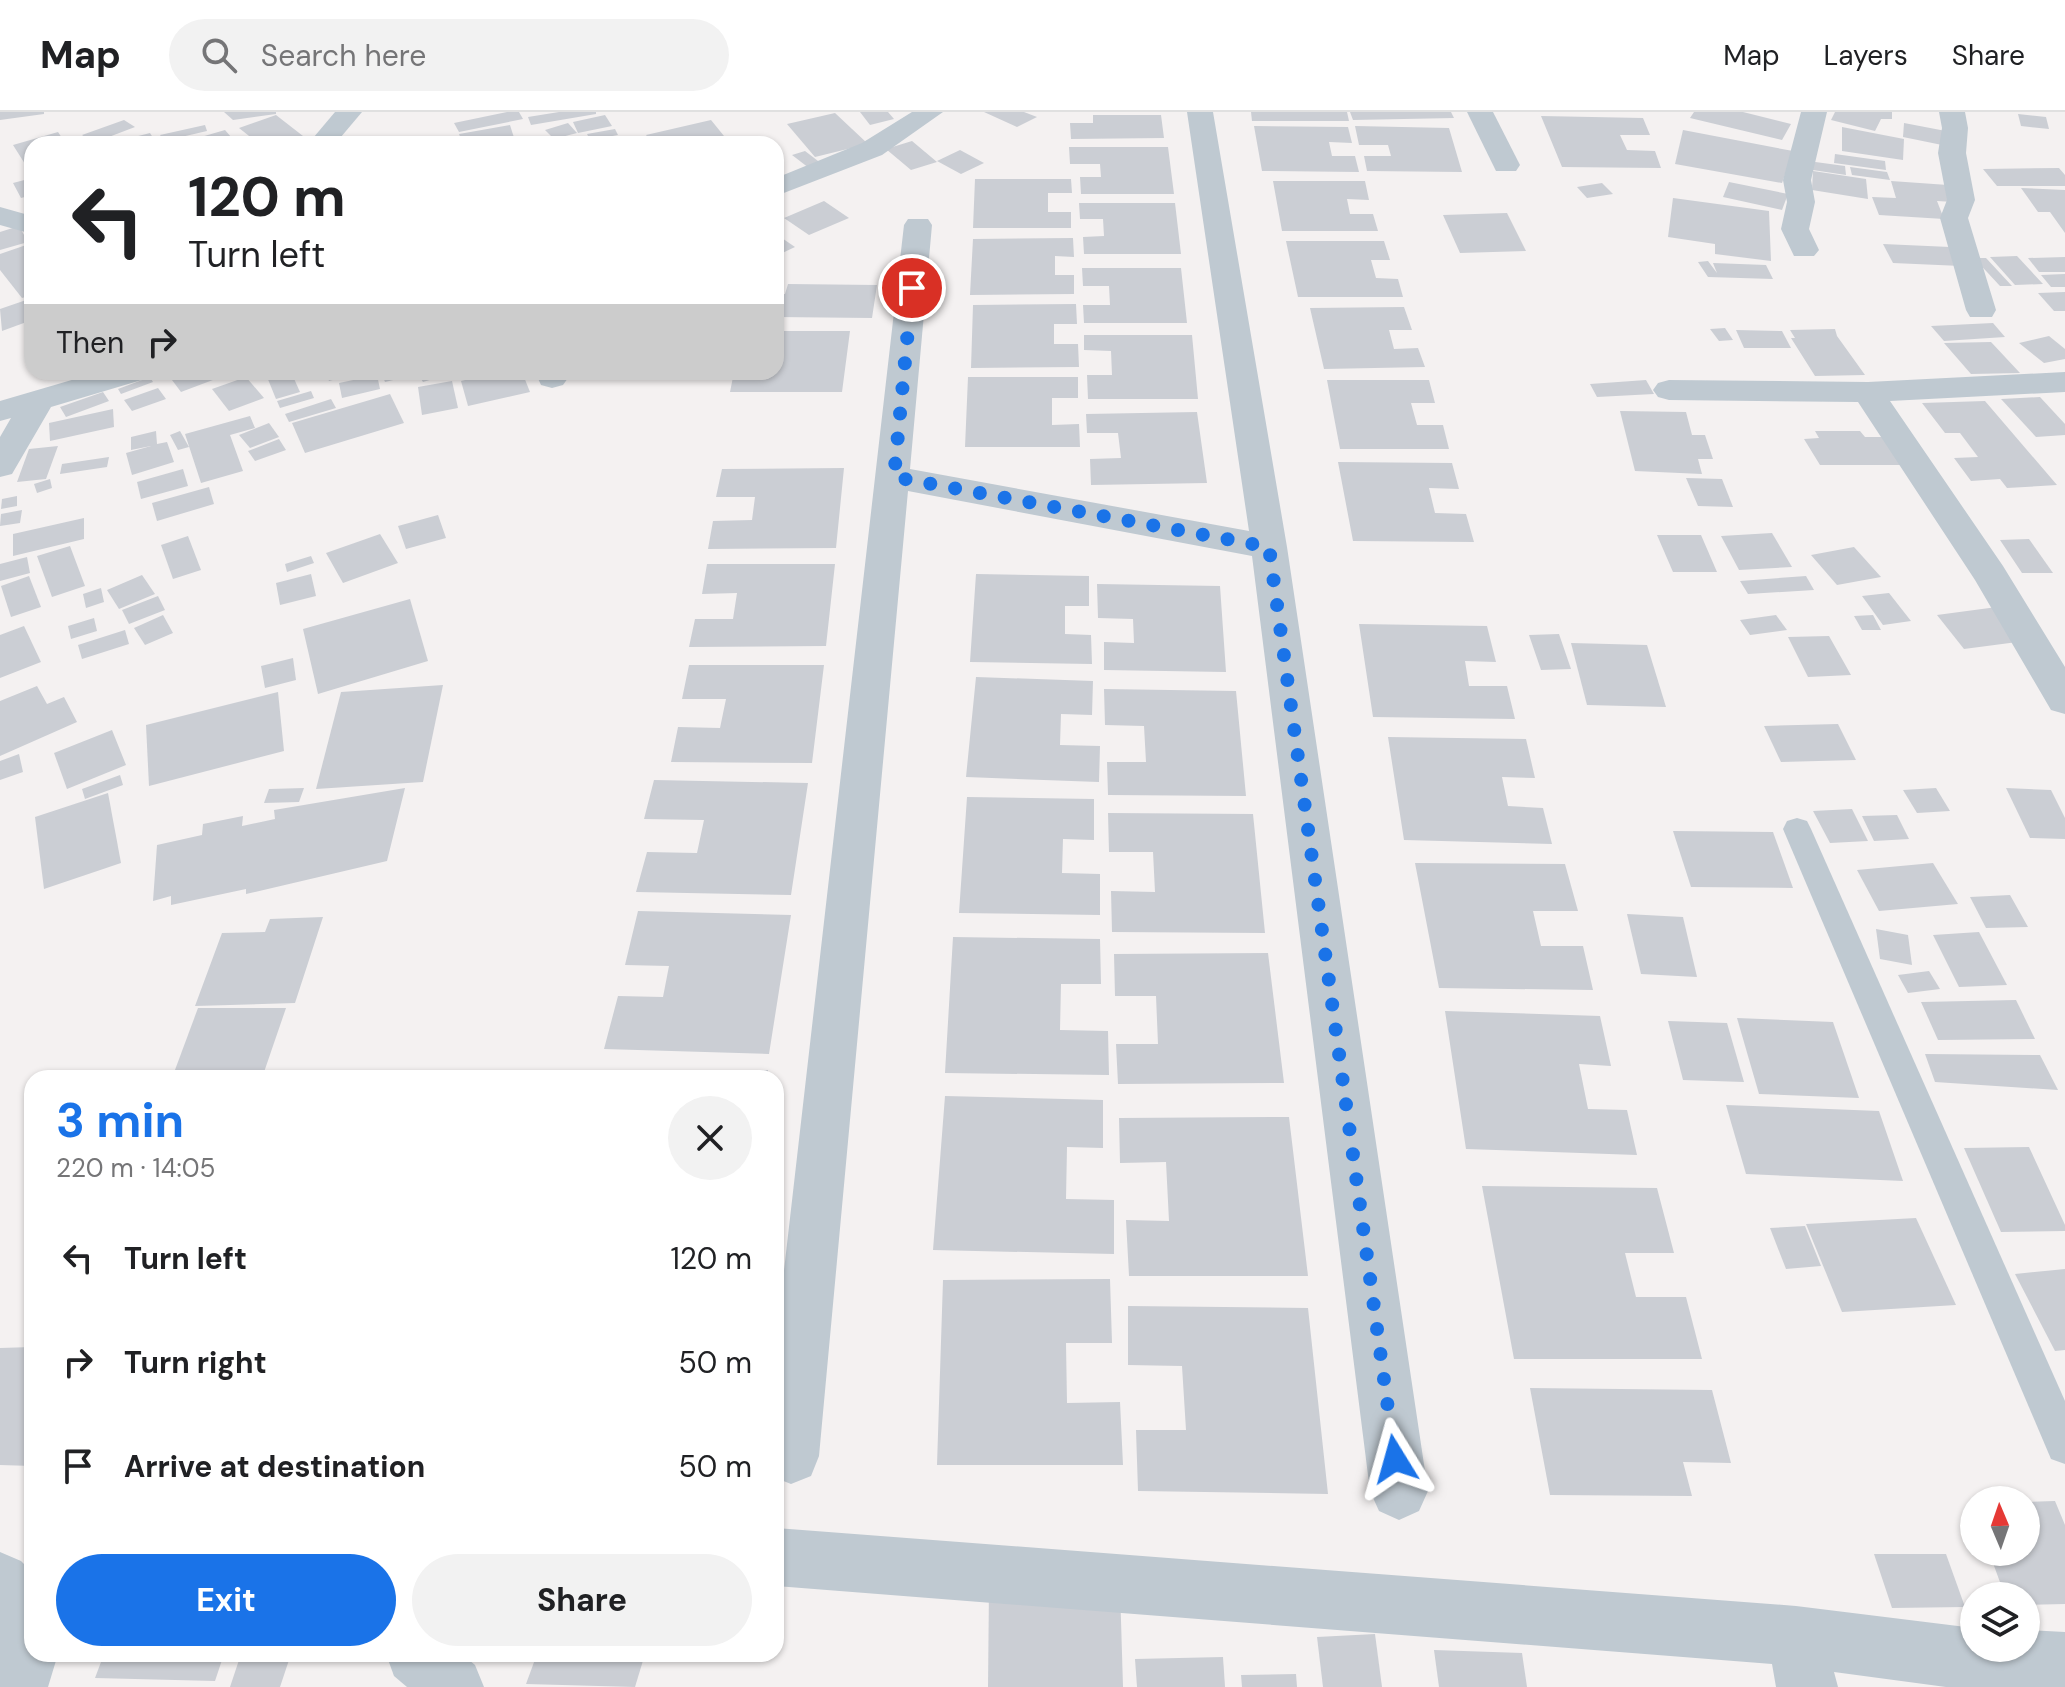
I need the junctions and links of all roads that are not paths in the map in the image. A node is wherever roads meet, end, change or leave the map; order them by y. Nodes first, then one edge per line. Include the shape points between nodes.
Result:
1 (349, 112) edge
2 (930, 112) edge
3 (1200, 112) edge
4 (1480, 112) edge
5 (1814, 112) edge
6 (1952, 112) edge
7 (328, 136) edge
8 (1506, 165) dead end
9 (784, 185) edge
10 (0, 216) edge
11 (24, 223) edge
12 (918, 225) dead end
13 (1804, 250) dead end
14 (1981, 310) dead end
15 (106, 380) edge
16 (2065, 382) edge
17 (1669, 390) dead end
18 (1868, 392) junction
19 (39, 399) junction
20 (0, 411) edge
21 (0, 466) edge
22 (894, 477) junction
23 (1269, 547) junction
24 (2065, 700) edge
25 (1797, 829) dead end
26 (2065, 1445) edge
27 (791, 1456) dead end
28 (1399, 1491) dead end
29 (784, 1558) edge
30 (18, 1603) edge
31 (24, 1622) edge
32 (25, 1662) edge
33 (425, 1662) edge
34 (1801, 1662) edge
35 (2065, 1663) edge
36 (17, 1687) edge
37 (453, 1687) edge

1 - 7 street
2 - 9 street via 872,149
3 - 23 street
4 - 8 street
5 - 13 street via 1797,180 1801,202 1795,229
6 - 14 street via 1952,153 1961,200 1954,218
10 - 11 street
12 - 22 street
15 - 19 street
16 - 18 street
17 - 18 street
18 - 24 street via 1990,575
19 - 20 street
19 - 21 street
22 - 23 street
22 - 27 street
23 - 28 street
25 - 26 lane
29 - 34 street
30 - 31 street
32 - 36 street
33 - 37 street
34 - 35 street via 1950,1657

